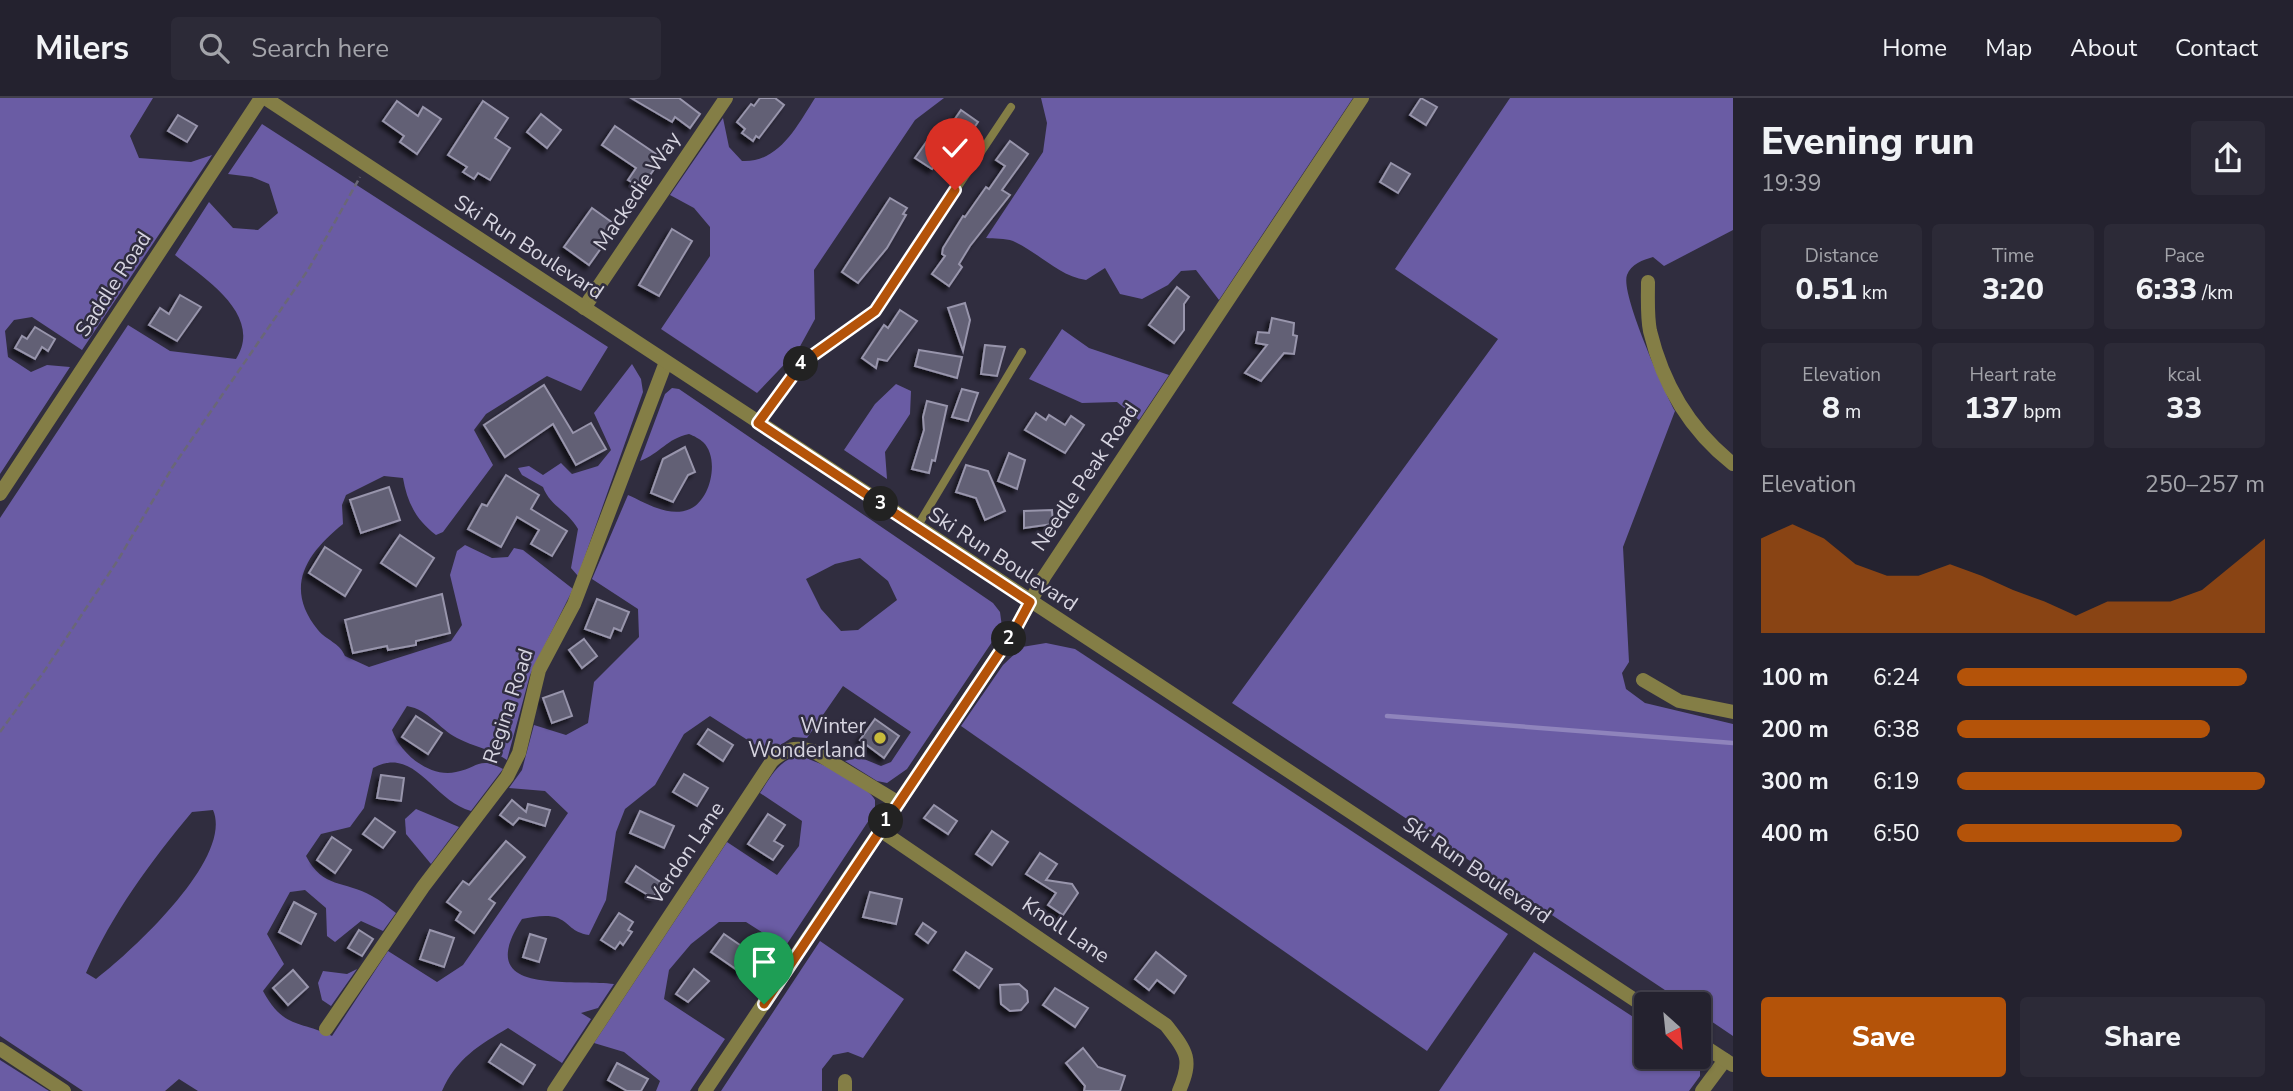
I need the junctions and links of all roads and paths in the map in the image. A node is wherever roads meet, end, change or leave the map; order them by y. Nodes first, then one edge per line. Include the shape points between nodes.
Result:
1 (263, 98) edge
2 (726, 98) edge
3 (1362, 98) edge
4 (1011, 107) dead end
5 (368, 165) junction
6 (1648, 282) dead end
7 (584, 308) junction
8 (1021, 352) dead end
9 (666, 362) junction
10 (758, 423) junction
11 (1733, 464) edge
12 (0, 494) edge
13 (917, 527) junction
14 (1030, 602) junction
15 (1643, 680) dead end
16 (1733, 712) edge
17 (0, 732) edge
18 (899, 803) junction
19 (880, 830) junction
20 (1634, 999) edge
21 (327, 1029) dead end
22 (0, 1049) edge
23 (1712, 1052) edge
24 (1729, 1063) edge
25 (64, 1091) edge
26 (554, 1091) edge
27 (705, 1091) edge
28 (1179, 1091) edge
29 (1702, 1091) edge

1 - 5 street, Ski Run Boulevard
1 - 12 street, Saddle Road
2 - 7 street, Mackedie Way
3 - 14 street, Needle Peak Road
4 - 10 lane via 875,311 802,363
5 - 7 street, Ski Run Boulevard
5 - 17 path via 301,281
6 - 11 street via 1649,329 1664,373 1685,415 1706,442
7 - 9 street, Ski Run Boulevard
8 - 13 lane
9 - 10 street, Ski Run Boulevard
9 - 21 street, Regina Road via 587,573 539,670 519,753 507,777 423,887
10 - 13 street, Ski Run Boulevard
13 - 14 street, Ski Run Boulevard
14 - 18 street, Needle Peak Road
14 - 20 street, Ski Run Boulevard
15 - 16 street via 1679,701
18 - 19 street, Needle Peak Road
18 - 26 street, Verdon Lane via 813,751 801,747 784,750 772,761
19 - 27 street, Needle Peak Road
19 - 28 street, Knoll Lane via 1166,1025 1183,1046 1189,1069
22 - 25 street
23 - 24 street
24 - 29 street

